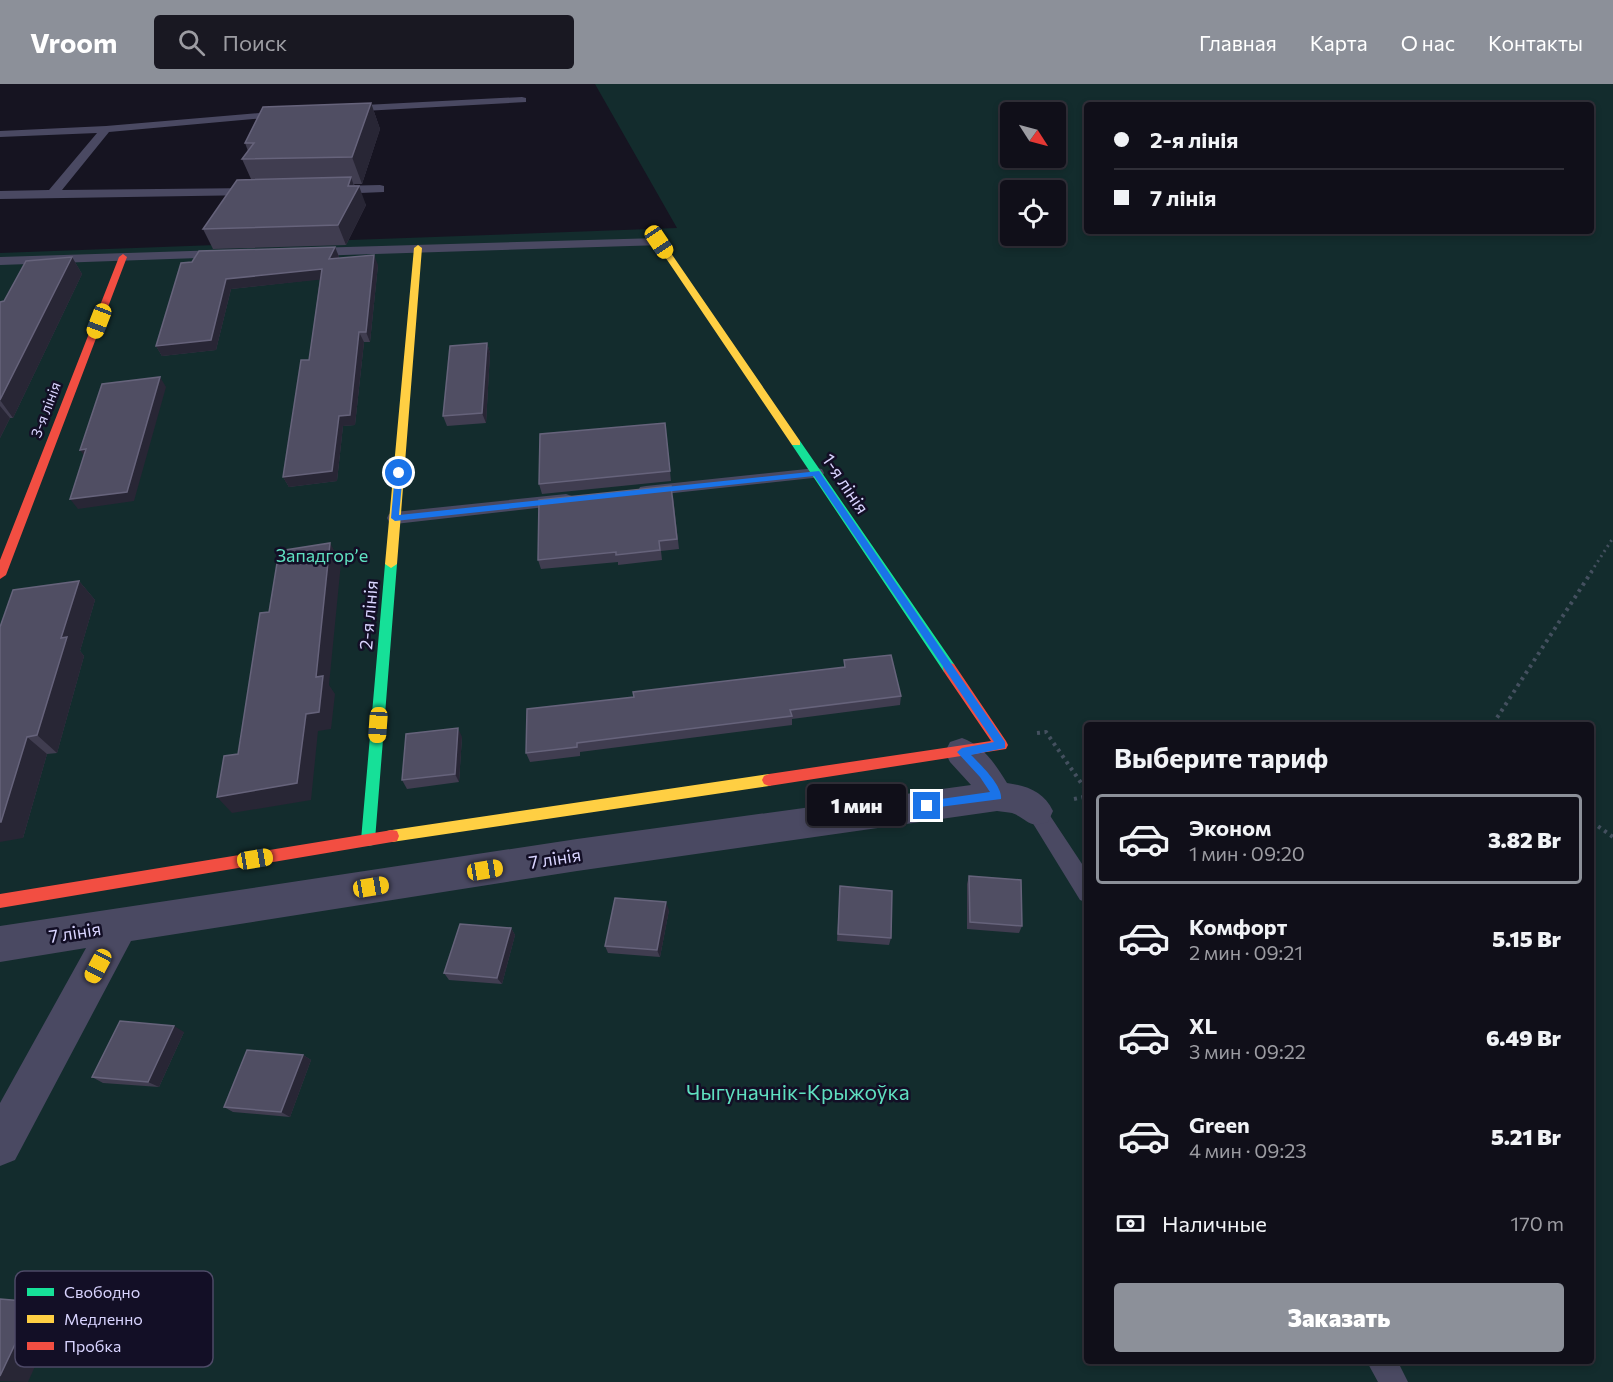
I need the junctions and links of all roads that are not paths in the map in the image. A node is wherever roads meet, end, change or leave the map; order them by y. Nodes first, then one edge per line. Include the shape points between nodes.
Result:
1 (522, 100) dead end
2 (329, 110) edge
3 (294, 113) edge
4 (106, 129) junction
5 (0, 134) edge
6 (380, 189) dead end
7 (321, 190) edge
8 (263, 192) edge
9 (53, 193) junction
10 (0, 195) edge
11 (659, 242) joint
12 (418, 248) junction
13 (300, 252) edge
14 (241, 254) edge
15 (123, 257) junction
16 (0, 261) edge
17 (816, 473) junction
18 (629, 493) edge
19 (582, 498) edge
20 (395, 518) junction
21 (0, 575) edge
22 (962, 752) junction
23 (997, 796) junction
24 (1036, 811) joint
25 (368, 840) junction
26 (1084, 888) edge
27 (0, 901) edge
28 (119, 926) junction
29 (0, 944) edge
30 (0, 1145) edge
31 (1383, 1364) edge
32 (1394, 1382) edge

1 - 2 lane
3 - 4 lane
4 - 5 lane
4 - 9 lane
6 - 7 lane
8 - 9 lane
9 - 10 lane
11 - 12 lane
11 - 17 street, 1-я лінія
12 - 13 lane
12 - 20 street, 2-я лінія
14 - 15 lane
15 - 16 lane
15 - 21 street, 3-я лінія
17 - 18 lane
17 - 22 street, 1-я лінія via 1001,745
19 - 20 lane
20 - 25 street, 2-я лінія
22 - 23 street
22 - 25 street
23 - 24 street, 7 лінія via 1022,800
23 - 28 street, 7 лінія via 577,855
24 - 26 lane
25 - 27 street
28 - 29 street, 7 лінія
28 - 30 street
31 - 32 lane

